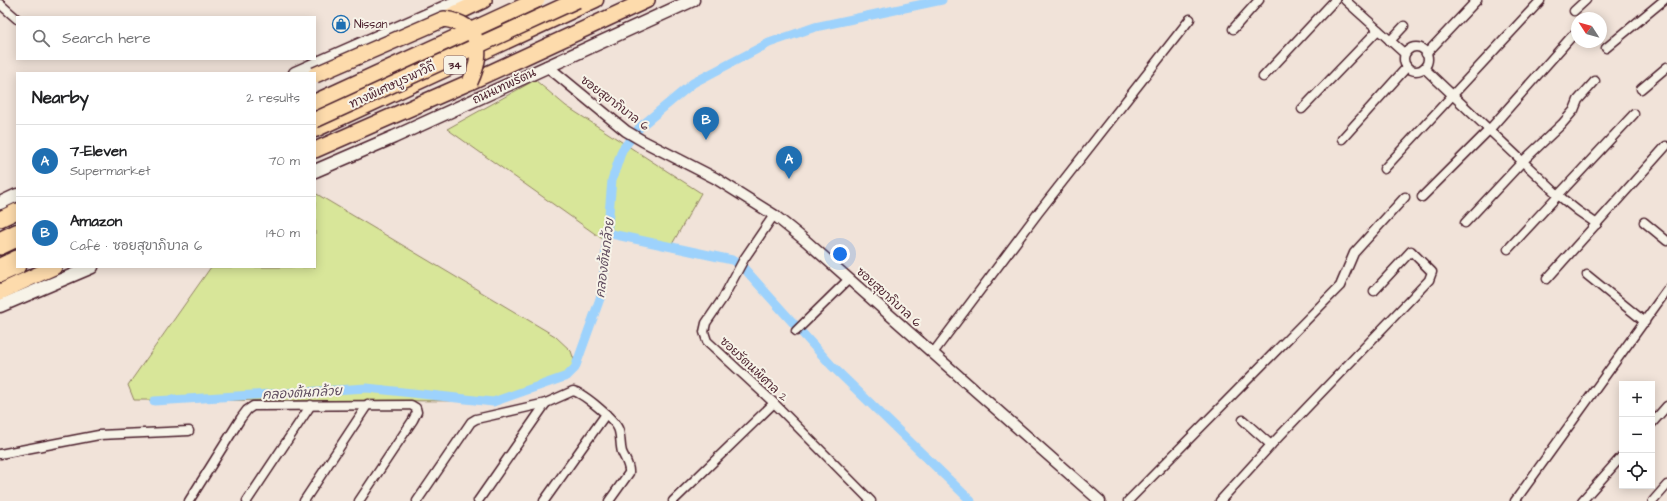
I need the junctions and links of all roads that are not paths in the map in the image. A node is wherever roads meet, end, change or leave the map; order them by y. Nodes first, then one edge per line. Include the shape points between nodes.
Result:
1 (461, 0) edge
2 (484, 0) edge
3 (527, 0) edge
4 (537, 0) edge
5 (577, 0) edge
6 (596, 0) edge
7 (647, 0) edge
8 (693, 0) edge
9 (1259, 0) edge
10 (1335, 0) edge
11 (1345, 0) edge
12 (1477, 0) edge
13 (1586, 0) edge
14 (1664, 0) edge
15 (1540, 1) dead end
16 (0, 4) edge
17 (1574, 11) dead end
18 (16, 18) edge
19 (444, 19) junction
20 (1190, 19) dead end
21 (1404, 26) dead end
22 (1233, 29) dead end
23 (1378, 30) junction
24 (1571, 37) edge
25 (1390, 40) junction
26 (1607, 47) edge
27 (1405, 54) junction
28 (1426, 54) junction
29 (547, 66) junction
30 (1407, 67) junction
31 (1667, 67) edge
32 (1424, 68) junction
33 (297, 72) edge
34 (316, 75) edge
35 (1262, 77) dead end
36 (1595, 81) dead end
37 (470, 82) junction
38 (1641, 89) dead end
39 (1452, 94) junction
40 (316, 96) edge
41 (316, 102) edge
42 (1302, 109) dead end
43 (1634, 114) dead end
44 (316, 120) edge
45 (316, 130) edge
46 (1489, 130) junction
47 (1342, 139) dead end
48 (1666, 146) edge
49 (316, 150) edge
50 (1523, 162) junction
51 (1384, 169) dead end
52 (316, 170) edge
53 (16, 195) edge
54 (1558, 195) junction
55 (1405, 197) dead end
56 (1422, 197) dead end
57 (0, 203) edge
58 (16, 210) edge
59 (774, 215) junction
60 (0, 218) edge
61 (1644, 222) dead end
62 (1465, 223) dead end
63 (1597, 224) junction
64 (16, 231) edge
65 (0, 238) edge
66 (16, 240) edge
67 (1667, 241) edge
68 (0, 247) edge
69 (1508, 249) dead end
70 (16, 258) edge
71 (0, 266) edge
72 (16, 268) edge
73 (52, 268) edge
74 (90, 268) edge
75 (1587, 275) dead end
76 (0, 276) edge
77 (849, 279) junction
78 (1547, 279) dead end
79 (1667, 290) edge
80 (1374, 291) dead end
81 (0, 292) edge
82 (0, 306) edge
83 (1645, 322) junction
84 (796, 331) dead end
85 (933, 353) junction
86 (546, 402) junction
87 (774, 403) junction
88 (368, 404) junction
89 (311, 405) junction
90 (1667, 406) edge
91 (606, 414) junction
92 (1243, 420) dead end
93 (1655, 420) edge
94 (189, 431) dead end
95 (1271, 445) junction
96 (0, 454) edge
97 (1619, 459) edge
98 (1667, 485) edge
99 (189, 501) edge
100 (247, 501) edge
101 (304, 501) edge
102 (360, 501) edge
103 (417, 501) edge
104 (478, 501) edge
105 (544, 501) edge
106 (609, 501) edge
107 (673, 501) edge
108 (871, 501) edge
109 (1100, 501) edge
110 (1128, 501) edge
111 (1220, 501) edge
112 (1515, 501) edge
113 (1582, 501) edge
114 (1652, 501) edge

1 - 33 main road
2 - 19 highway
3 - 40 highway, 34
4 - 41 highway, ทางพิเศษบูรพาวิถี, bridge
5 - 44 highway, ทางพิเศษบูรพาวิถี, bridge
6 - 45 highway, 34
7 - 37 highway
8 - 29 main road, ถนนเทพรัตน
9 - 22 street
10 - 35 street
11 - 23 street
12 - 28 street
13 - 17 street
14 - 26 street
15 - 39 street
16 - 18 street
19 - 34 highway, bridge
19 - 37 highway, bridge via 463,24 477,43 478,58
20 - 85 street via 1038,213
21 - 25 street
23 - 25 street
23 - 42 street
24 - 46 street
25 - 27 street
27 - 28 street via 1409,49 1416,47
27 - 30 street via 1404,61
28 - 32 street via 1427,63
29 - 52 main road, ถนนเทพรัตน via 394,137
29 - 59 street, ซอยสุขาภิบาล 6 via 626,131 714,178
30 - 32 street via 1416,71
30 - 47 street
31 - 38 street
32 - 39 street
36 - 50 street via 1562,124
37 - 49 highway
39 - 46 street
39 - 51 street
43 - 54 street
46 - 50 street
46 - 56 street
48 - 63 street
50 - 54 street
50 - 62 street
53 - 57 main road
54 - 63 street
54 - 69 street
55 - 110 street via 1354,253 1340,286
58 - 60 highway
59 - 77 street, ซอยสุขาภิบาล 6
59 - 87 street, ซอยรัตนพิศาล 2 via 744,259 737,275 706,323 704,332 707,341
61 - 67 street
63 - 78 street
64 - 65 highway
66 - 68 highway
70 - 71 highway
72 - 76 highway
73 - 81 highway
74 - 82 main road
75 - 83 street
77 - 84 street
77 - 85 street, ซอยสุขาภิบาล 6
79 - 83 street
80 - 95 street via 1411,251 1432,272 1429,280
83 - 112 street
85 - 109 street, ซอยสุขาภิบาล 6
86 - 91 street via 568,392 576,392
86 - 103 street via 471,422
86 - 104 street
87 - 107 street
87 - 108 street, ซอยรัตนพิศาล 2
88 - 89 street
88 - 101 street
88 - 102 street via 411,404 417,412
89 - 99 street via 264,404 247,410
89 - 100 street
90 - 93 street
91 - 105 street
91 - 106 street via 618,428 629,469 629,473
92 - 95 street
94 - 96 street via 99,435
95 - 111 street
97 - 113 street
98 - 114 street

